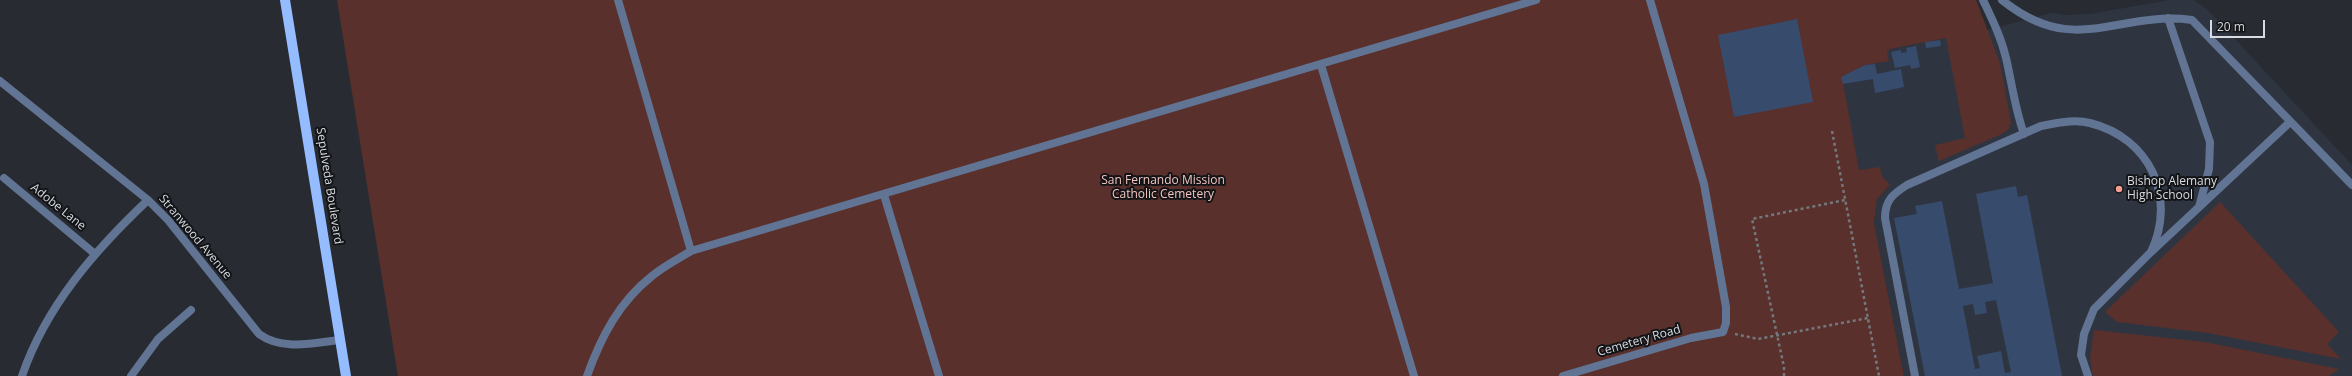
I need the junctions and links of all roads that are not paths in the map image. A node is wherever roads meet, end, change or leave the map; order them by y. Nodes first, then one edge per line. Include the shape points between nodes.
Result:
1 (286, 0) edge
2 (618, 0) edge
3 (1536, 0) edge
4 (1650, 0) edge
5 (1983, 0) edge
6 (2002, 0) edge
7 (2168, 18) junction
8 (1321, 65) junction
9 (0, 81) edge
10 (2290, 122) junction
11 (2024, 134) junction
12 (4, 178) dead end
13 (2352, 184) edge
14 (884, 195) junction
15 (148, 200) junction
16 (2199, 208) junction
17 (691, 251) junction
18 (2150, 252) junction
19 (96, 254) junction
20 (191, 310) dead end
21 (340, 340) junction
22 (22, 376) edge
23 (131, 376) edge
24 (346, 376) edge
25 (587, 376) edge
26 (939, 376) edge
27 (1414, 376) edge
28 (1563, 376) edge
29 (1915, 376) edge
30 (2088, 376) edge

1 - 21 main road, Sepulveda Boulevard
2 - 17 street
3 - 8 street
4 - 28 street, Cemetery Road via 1704,184 1726,307 1726,323 1723,332 1691,338
5 - 11 street via 2002,46
6 - 7 street via 2025,16 2057,28 2083,30
7 - 10 street via 2192,20
7 - 16 street via 2210,142 2209,168
8 - 14 street
8 - 27 street
9 - 15 street, Stranwood Avenue
10 - 13 street
10 - 16 street
11 - 18 street via 2042,126 2065,121 2081,122 2100,126 2119,135 2138,150 2156,177 2161,201 2162,213 2157,237
11 - 29 street via 1906,185 1887,201 1885,218
12 - 19 street, Adobe Lane
14 - 17 street
14 - 26 street
15 - 19 street
15 - 21 street, Stranwood Avenue via 168,220 259,334 267,340 276,343 304,344
16 - 18 street
17 - 25 street via 652,276 621,306 600,341
18 - 30 street via 2094,309 2084,334 2081,355
19 - 22 street via 46,321
20 - 23 street via 158,339
21 - 24 main road, Sepulveda Boulevard

